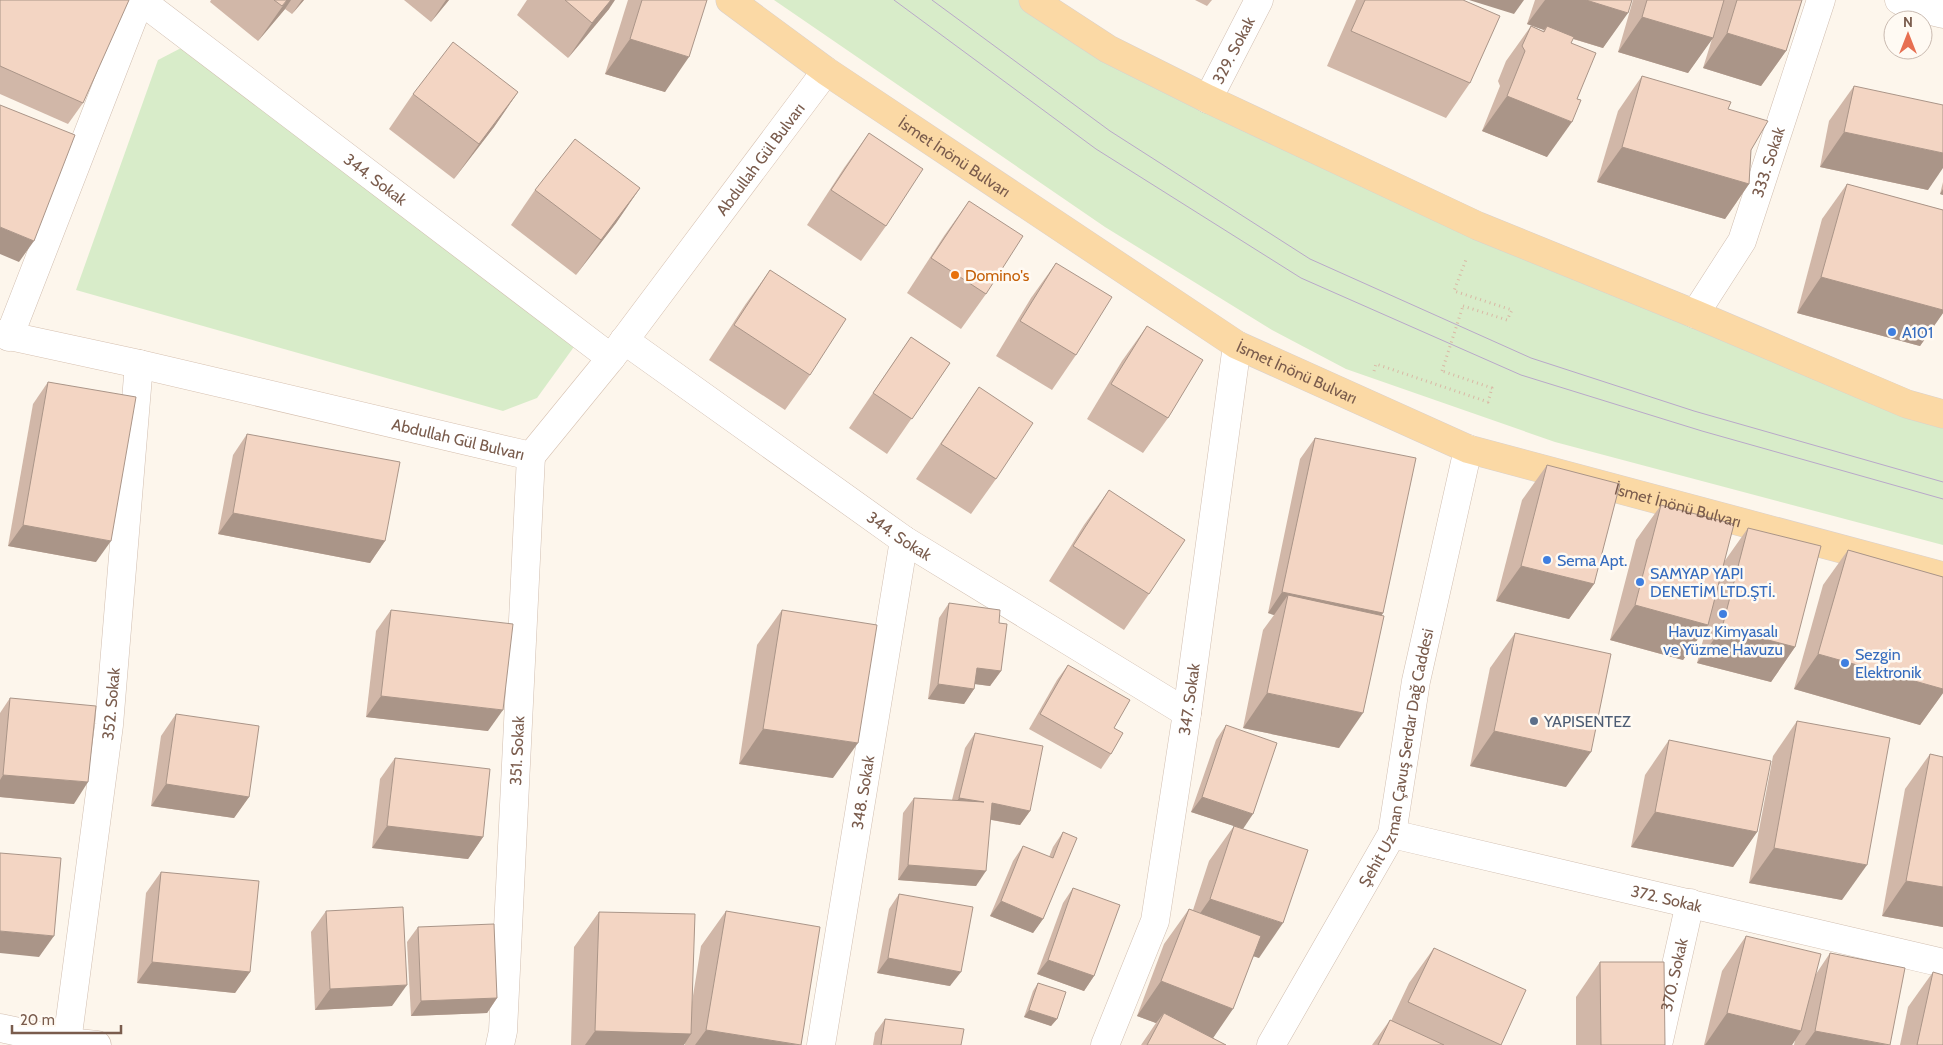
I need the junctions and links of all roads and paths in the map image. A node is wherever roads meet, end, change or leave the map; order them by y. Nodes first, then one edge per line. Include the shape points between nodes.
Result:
1 (140, 0) edge
2 (730, 0) edge
3 (1033, 0) edge
4 (1259, 0) edge
5 (1821, 0) edge
6 (1899, 0) edge
7 (1943, 14) edge
8 (826, 71) junction
9 (1208, 99) junction
10 (1454, 291) dead end
11 (1695, 314) junction
12 (5, 336) edge
13 (1237, 345) junction
14 (617, 349) junction
15 (139, 364) junction
16 (1423, 381) dead end
17 (1943, 414) edge
18 (1468, 449) junction
19 (531, 456) junction
20 (904, 540) junction
21 (1943, 576) edge
22 (1187, 713) junction
23 (1392, 834) junction
24 (1690, 903) junction
25 (1943, 963) edge
26 (0, 1028) edge
27 (67, 1042) junction
28 (98, 1045) edge
29 (500, 1045) edge
30 (821, 1045) edge
31 (1105, 1045) edge
32 (1271, 1045) edge
33 (1658, 1045) edge

1 - 12 street
1 - 14 street, 344. Sokak
2 - 8 main road, İsmet İnönü Bulvarı
3 - 9 main road via 1108,49
4 - 9 street, 329. Sokak
5 - 11 street, 333. Sokak via 1742,241
6 - 7 street
8 - 13 main road, İsmet İnönü Bulvarı
8 - 14 street, Abdullah Gül Bulvarı
9 - 11 main road via 1478,226
10 - 16 path, bridge via 1512,310 1508,320 1463,306 1442,371 1492,388 1488,402
11 - 17 main road via 1907,404
12 - 15 street, Abdullah Gül Bulvarı
13 - 18 main road, İsmet İnönü Bulvarı
13 - 22 street, 347. Sokak
14 - 19 street, Abdullah Gül Bulvarı
14 - 20 street, 344. Sokak
15 - 19 street, Abdullah Gül Bulvarı
15 - 27 street, 352. Sokak via 108,725
18 - 21 main road, İsmet İnönü Bulvarı
18 - 23 street, Şehit Uzman Çavuş Serdar Dağ Caddesi via 1416,681
19 - 29 street, 351. Sokak
20 - 22 street, 344. Sokak
20 - 30 street, 348. Sokak
22 - 31 street, 347. Sokak via 1155,921
23 - 24 street, 372. Sokak
23 - 32 street, Şehit Uzman Çavuş Serdar Dağ Caddesi
24 - 25 street, 372. Sokak
24 - 33 street, 370. Sokak
26 - 27 street
27 - 28 street

